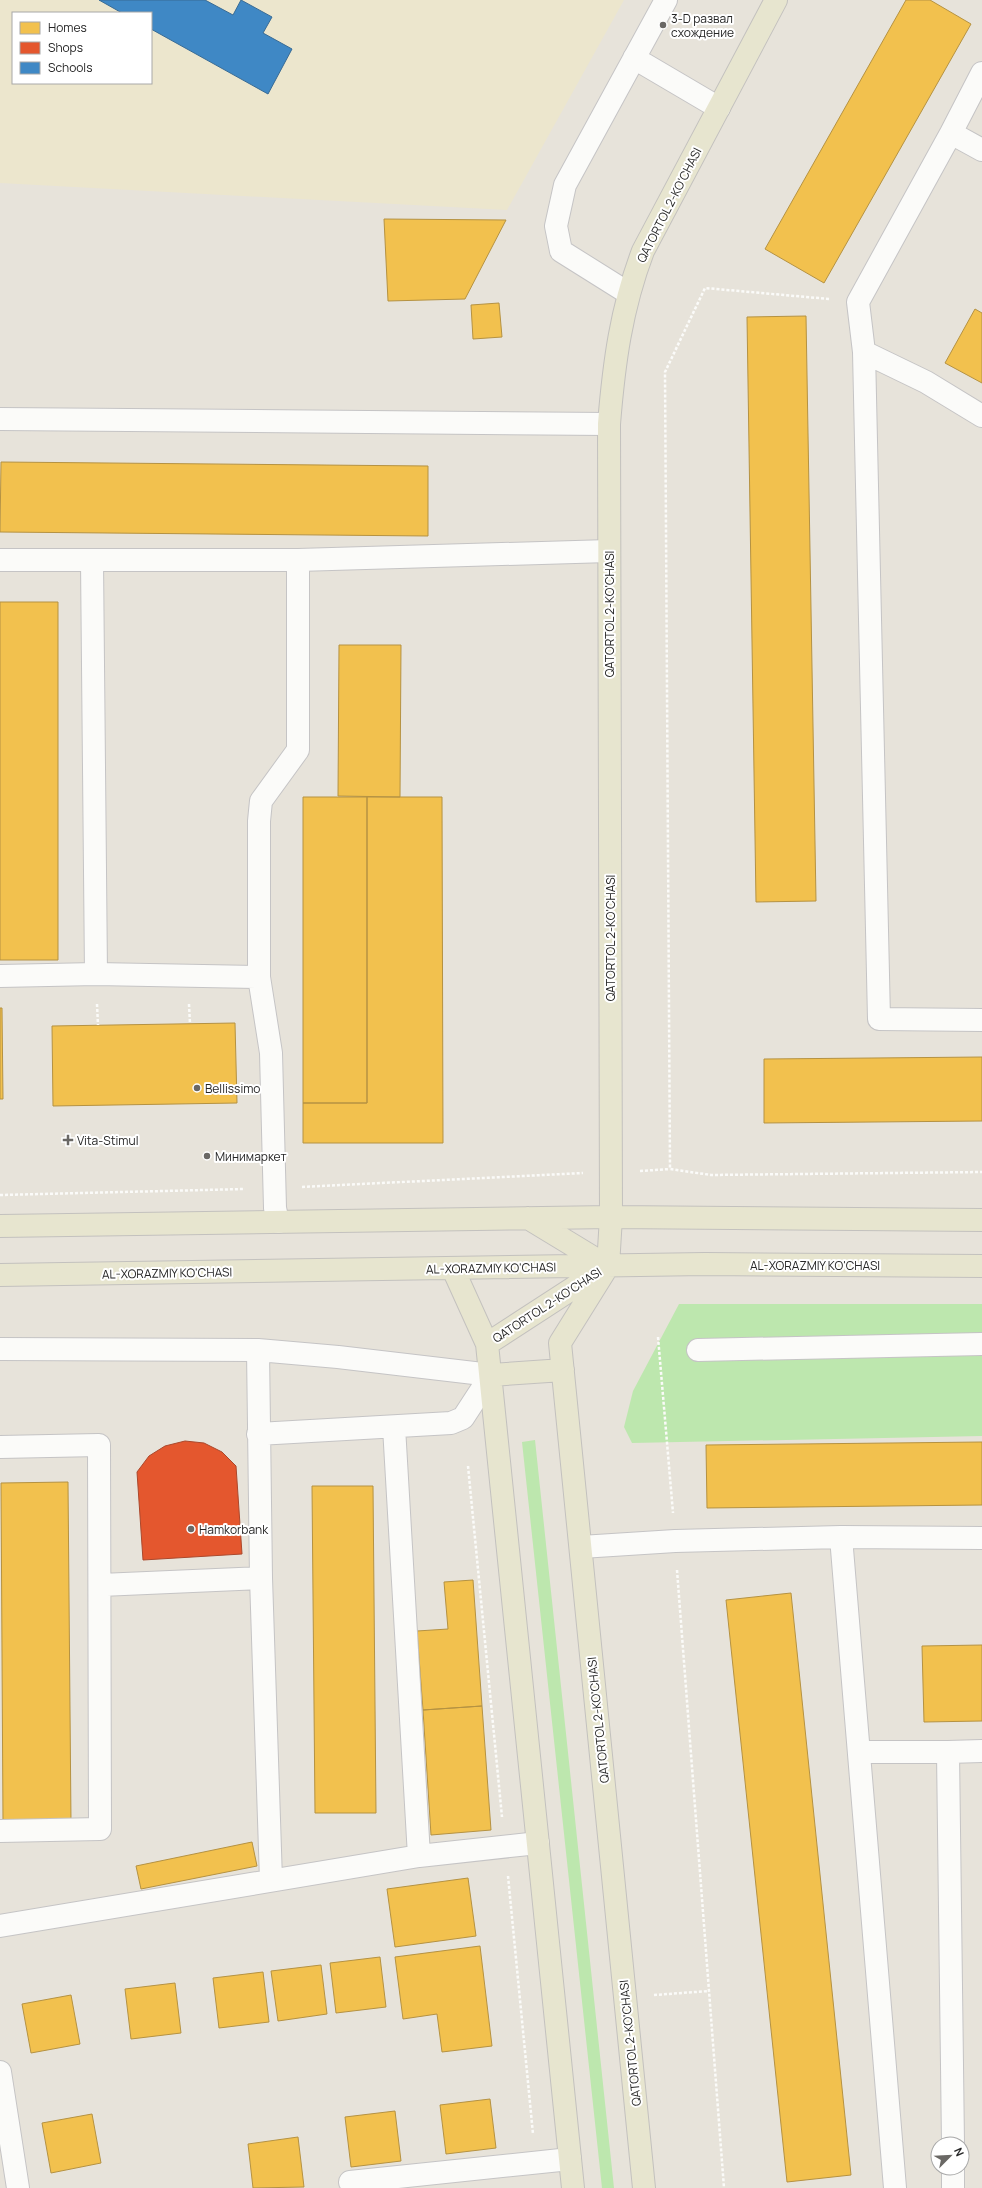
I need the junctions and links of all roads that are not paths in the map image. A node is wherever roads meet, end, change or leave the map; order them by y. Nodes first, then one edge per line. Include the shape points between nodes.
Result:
1 (666, 0) edge
2 (776, 0) edge
3 (634, 58) junction
4 (982, 73) edge
5 (719, 108) junction
6 (951, 133) junction
7 (982, 150) edge
8 (628, 293) junction
9 (864, 352) junction
10 (982, 416) edge
11 (0, 418) edge
12 (609, 424) junction
13 (609, 551) junction
14 (0, 560) edge
15 (298, 560) junction
16 (92, 561) junction
17 (96, 974) junction
18 (0, 976) edge
19 (258, 977) junction
20 (982, 1020) edge
21 (611, 1217) junction
22 (528, 1218) junction
23 (982, 1220) edge
24 (278, 1222) junction
25 (0, 1226) edge
26 (608, 1266) junction
27 (982, 1266) edge
28 (453, 1269) junction
29 (0, 1275) edge
30 (488, 1344) junction
31 (982, 1344) edge
32 (0, 1349) edge
33 (258, 1350) junction
34 (698, 1350) dead end
35 (563, 1370) junction
36 (491, 1375) junction
37 (394, 1427) junction
38 (258, 1434) junction
39 (0, 1447) edge
40 (841, 1537) junction
41 (982, 1538) edge
42 (580, 1547) junction
43 (261, 1578) junction
44 (101, 1585) junction
45 (982, 1751) edge
46 (859, 1752) junction
47 (948, 1752) junction
48 (0, 1831) edge
49 (538, 1843) junction
50 (419, 1856) junction
51 (271, 1880) junction
52 (0, 1926) edge
53 (0, 2072) edge
54 (953, 2136) edge
55 (570, 2159) junction
56 (953, 2176) edge
57 (350, 2182) dead end
58 (18, 2188) edge
59 (572, 2188) edge
60 (644, 2188) edge
61 (895, 2188) edge
62 (953, 2188) edge

1 - 3 street
2 - 5 main road, QATORTOL 2-KO'CHASI
3 - 5 street
3 - 8 street via 565,186 556,226 561,251
4 - 6 street
5 - 8 main road, QATORTOL 2-KO'CHASI via 643,252
6 - 7 street
6 - 9 street via 858,302
8 - 12 main road, QATORTOL 2-KO'CHASI via 618,338
9 - 10 street via 926,382
9 - 20 street via 879,1019
11 - 12 street
12 - 13 main road, QATORTOL 2-KO'CHASI
13 - 15 street
13 - 21 main road, QATORTOL 2-KO'CHASI
14 - 16 street
15 - 16 street
15 - 19 street via 298,750 261,801
16 - 17 street
17 - 18 street
17 - 19 street
19 - 24 street via 271,1053 275,1208
21 - 22 main road
21 - 23 main road
21 - 26 main road, QATORTOL 2-KO'CHASI
22 - 24 main road
22 - 26 main road, QATORTOL 2-KO'CHASI
24 - 25 main road
26 - 27 main road, AL-XORAZMIY KO'CHASI
26 - 28 main road, AL-XORAZMIY KO'CHASI
26 - 30 main road, QATORTOL 2-KO'CHASI
26 - 35 main road, QATORTOL 2-KO'CHASI via 560,1343
28 - 29 main road, AL-XORAZMIY KO'CHASI
28 - 30 main road, QATORTOL 2-KO'CHASI
30 - 36 main road, QATORTOL 2-KO'CHASI
31 - 34 street
32 - 33 street
33 - 36 street via 338,1356
33 - 38 street
35 - 36 main road
35 - 42 main road, QATORTOL 2-KO'CHASI
36 - 37 street via 464,1418 451,1423
36 - 49 main road, QATORTOL 2-KO'CHASI
37 - 38 street
37 - 50 street
38 - 43 street
39 - 44 street via 99,1445
40 - 41 street
40 - 42 street via 675,1541
40 - 46 street
42 - 60 main road, QATORTOL 2-KO'CHASI
43 - 44 street
43 - 51 street
44 - 48 street via 100,1829
45 - 47 street
46 - 47 street
46 - 61 street
47 - 54 street
49 - 50 street
49 - 55 main road, QATORTOL 2-KO'CHASI
50 - 51 street
51 - 52 street
53 - 58 street
55 - 57 street
55 - 59 main road, QATORTOL 2-KO'CHASI
56 - 62 street

